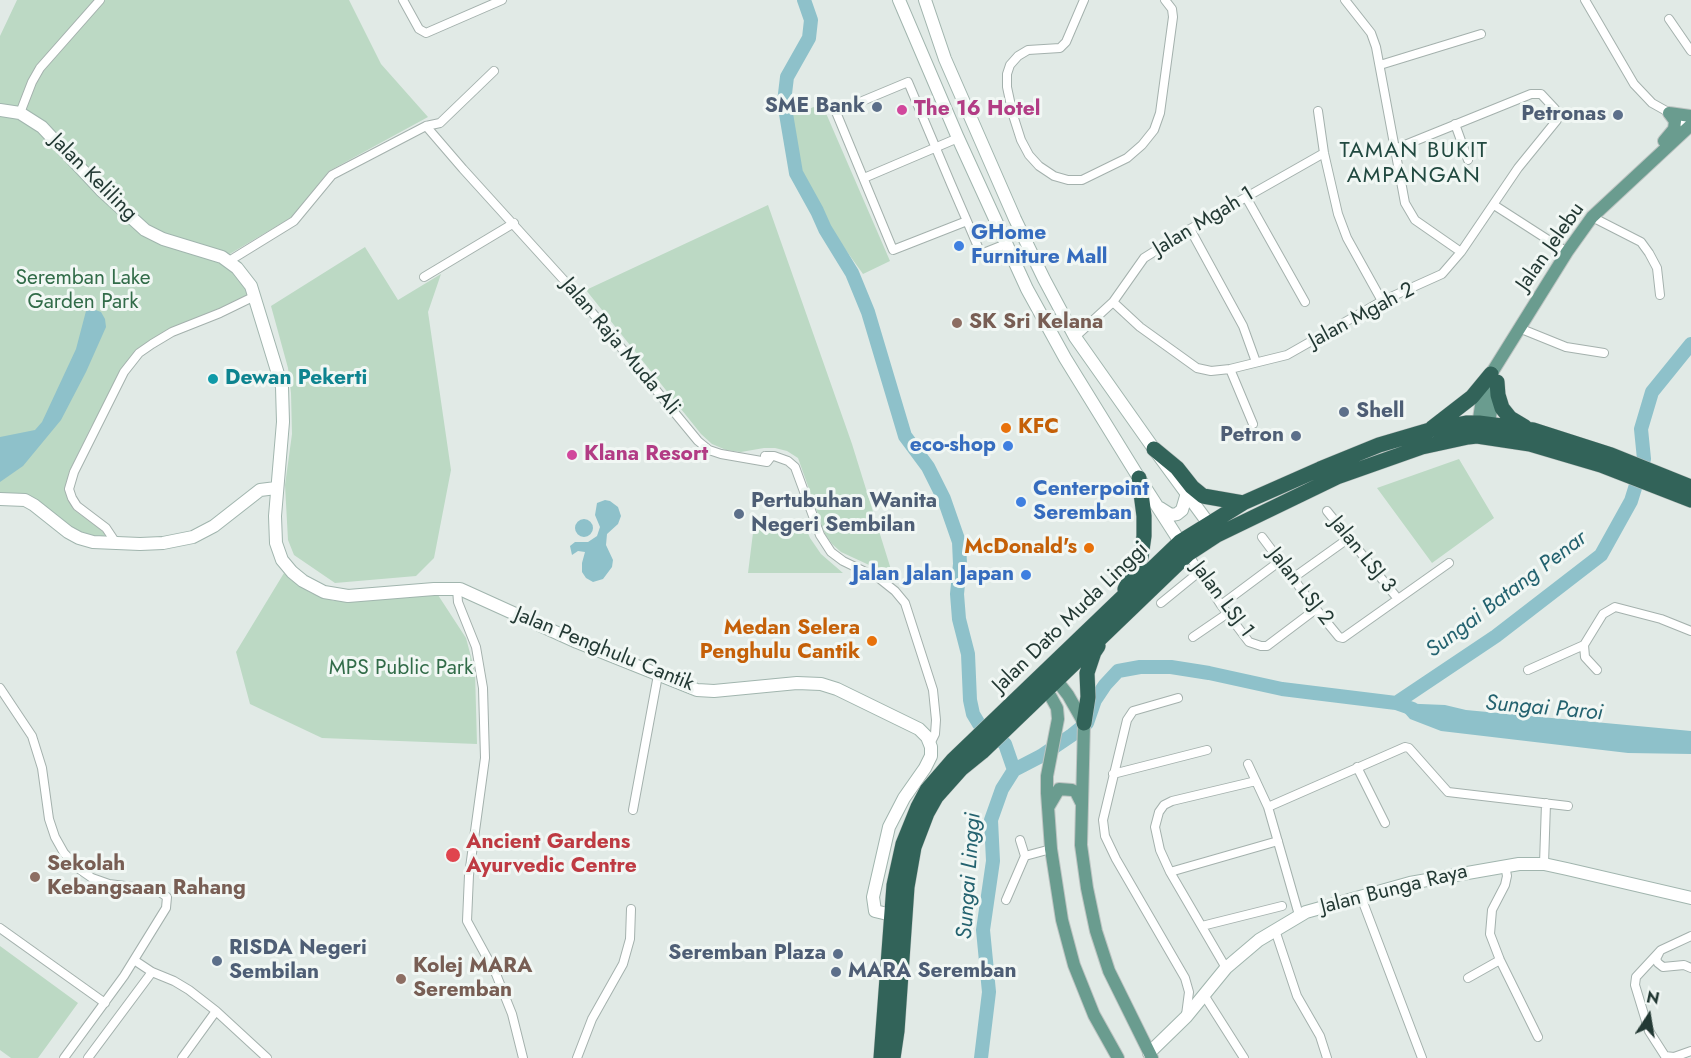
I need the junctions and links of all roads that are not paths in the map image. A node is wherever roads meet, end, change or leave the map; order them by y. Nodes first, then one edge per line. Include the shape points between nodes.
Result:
1 (100, 0) edge
2 (403, 0) edge
3 (502, 0) edge
4 (899, 0) edge
5 (925, 0) edge
6 (1084, 0) edge
7 (1165, 0) edge
8 (1345, 0) edge
9 (1585, 0) edge
10 (1669, 19) dead end
11 (1481, 34) dead end
12 (1691, 51) edge
13 (1380, 65) junction
14 (494, 71) dead end
15 (0, 110) edge
16 (1318, 111) dead end
17 (20, 113) junction
18 (1669, 113) junction
19 (1690, 123) edge
20 (1455, 124) junction
21 (426, 126) junction
22 (958, 138) junction
23 (936, 148) junction
24 (1395, 149) junction
25 (1324, 153) junction
26 (1468, 160) dead end
27 (1644, 169) junction
28 (864, 178) junction
29 (1246, 197) junction
30 (1494, 205) junction
31 (1592, 217) junction
32 (967, 221) junction
33 (514, 223) junction
34 (1190, 229) junction
35 (1006, 244) junction
36 (1461, 252) junction
37 (1567, 252) junction
38 (229, 261) junction
39 (424, 277) dead end
40 (1660, 295) dead end
41 (255, 296) junction
42 (1382, 301) junction
43 (1305, 302) dead end
44 (1113, 303) junction
45 (1519, 328) junction
46 (1076, 337) junction
47 (1604, 353) dead end
48 (1256, 362) junction
49 (1230, 369) junction
50 (1494, 378) junction
51 (1254, 424) dead end
52 (1430, 430) junction
53 (1483, 430) junction
54 (1533, 430) junction
55 (1154, 449) junction
56 (1606, 460) junction
57 (1139, 478) junction
58 (1666, 483) junction
59 (1691, 487) edge
60 (276, 488) junction
61 (1187, 493) junction
62 (0, 499) edge
63 (1691, 500) edge
64 (1243, 503) junction
65 (1156, 506) junction
66 (1327, 511) dead end
67 (1213, 529) junction
68 (1262, 537) dead end
69 (1349, 538) junction
70 (116, 543) junction
71 (1184, 548) junction
72 (1280, 561) junction
73 (1449, 563) dead end
74 (1200, 572) junction
75 (1293, 578) junction
76 (457, 589) junction
77 (1398, 599) junction
78 (1120, 600) junction
79 (1161, 603) dead end
80 (1221, 605) junction
81 (1316, 609) junction
82 (1228, 613) junction
83 (1691, 631) edge
84 (1106, 633) junction
85 (1193, 637) dead end
86 (1584, 645) junction
87 (1528, 670) dead end
88 (1597, 670) dead end
89 (658, 675) junction
90 (1053, 675) junction
91 (1041, 686) junction
92 (0, 688) edge
93 (1178, 698) dead end
94 (1084, 723) junction
95 (930, 744) junction
96 (1207, 750) dead end
97 (1248, 764) dead end
98 (1357, 767) junction
99 (1113, 774) junction
100 (1256, 781) junction
101 (1081, 803) junction
102 (1546, 803) junction
103 (1568, 806) dead end
104 (1048, 807) junction
105 (1268, 807) junction
106 (633, 810) dead end
107 (1384, 823) dead end
108 (1020, 840) dead end
109 (1278, 841) junction
110 (1051, 849) junction
111 (1025, 856) junction
112 (1544, 864) junction
113 (1505, 865) junction
114 (1170, 872) junction
115 (1691, 893) edge
116 (1361, 897) junction
117 (1691, 898) edge
118 (1005, 900) dead end
119 (1282, 906) dead end
120 (632, 909) dead end
121 (1299, 915) junction
122 (898, 917) junction
123 (1202, 926) junction
124 (0, 928) edge
125 (1275, 930) junction
126 (1691, 936) edge
127 (1661, 950) junction
128 (134, 960) junction
129 (1500, 960) junction
130 (1226, 968) junction
131 (1691, 968) edge
132 (152, 972) junction
133 (1468, 978) dead end
134 (1204, 995) junction
135 (105, 1003) junction
136 (216, 1011) junction
137 (1186, 1017) junction
138 (1538, 1037) dead end
139 (1691, 1051) edge
140 (1151, 1055) edge
141 (64, 1058) edge
142 (88, 1058) edge
143 (182, 1058) edge
144 (266, 1058) edge
145 (523, 1058) edge
146 (577, 1058) edge
147 (881, 1058) edge
148 (893, 1058) edge
149 (1118, 1058) edge
150 (1244, 1058) edge
151 (1327, 1058) edge
152 (1422, 1058) edge

1 - 17 street via 47,59 32,82
2 - 3 street via 419,29 426,33
4 - 22 street
5 - 46 street via 945,59 1015,219
6 - 7 street via 1060,48 1028,50 1018,56 1006,74 1013,115 1029,155 1054,176 1068,180 1082,180 1127,158 1154,130 1160,113 1173,17
8 - 13 street via 1371,33
9 - 18 street via 1634,84 1652,103
10 - 12 street
11 - 13 street
13 - 24 street
14 - 21 street via 440,123
15 - 17 street, Jalan Keliling
16 - 25 street
17 - 38 street, Jalan Keliling via 42,127 145,230
18 - 19 main road
18 - 27 main road via 1675,121 1674,129
19 - 27 main road, Jalan Jelebu
20 - 24 street
20 - 26 street
20 - 30 street, Jalan Mgah 2 via 1531,94 1541,94 1555,109 1557,120
21 - 33 street, Jalan Raja Muda Ali
21 - 38 street via 332,175 294,221
22 - 23 street
22 - 35 street
23 - 28 street
23 - 28 street via 908,82 836,112
23 - 32 street
24 - 36 street via 1405,203 1415,220
25 - 29 street, Jalan Mgah 1
25 - 42 street via 1347,238
27 - 31 main road, Jalan Jelebu
28 - 32 street via 893,250
29 - 34 street, Jalan Mgah 1
29 - 43 street
30 - 36 street, Jalan Mgah 2
30 - 37 street
31 - 37 main road, Jalan Jelebu
31 - 40 street via 1641,242 1657,268
32 - 35 street via 981,254
33 - 39 street
33 - 95 street, Jalan Raja Muda Ali via 698,441 710,450 734,456 768,462 770,458 765,456 774,456 788,461 795,467 820,535 831,552 880,579 905,603 933,690 936,720
34 - 44 street, Jalan Mgah 1 via 1144,258
34 - 48 street via 1246,331
35 - 57 street via 1045,322
36 - 42 street, Jalan Mgah 2 via 1442,274
37 - 45 main road, Jalan Jelebu
38 - 41 street, Jalan Keliling via 245,277
41 - 60 street, Jalan Keliling via 282,387 283,422
41 - 70 street via 172,332 140,353 124,372 69,489 77,506 106,528
42 - 48 street, Jalan Mgah 2 via 1306,346
44 - 46 street, Jalan Mgah 1
44 - 49 street, Jalan Mgah 2 via 1197,368
45 - 47 street via 1566,347
45 - 50 main road, Jalan Jelebu
46 - 55 street
48 - 49 street, Jalan Mgah 2
49 - 51 street
50 - 52 highway
50 - 53 main road, Jalan Jelebu via 1482,399
50 - 54 highway via 1502,408 1521,426
52 - 53 highway, Jalan Dato Muda Linggi
52 - 64 highway, Jalan Dato Muda Linggi via 1361,452
53 - 54 highway, Jalan Dato Muda Linggi
53 - 56 highway, Jalan Dato Muda Linggi
53 - 67 highway, Jalan Dato Muda Linggi via 1336,477
54 - 56 highway, Jalan Dato Muda Linggi
55 - 61 street
55 - 64 highway via 1203,496
56 - 58 highway, Jalan Dato Muda Linggi
57 - 65 street
57 - 78 highway via 1144,516 1141,557
58 - 59 highway, Jalan Dato Muda Linggi
58 - 63 highway, Jalan Dato Muda Linggi
60 - 70 street via 260,490 214,526 193,537 163,543
60 - 76 street, Jalan Penghulu Cantik via 275,531 279,551 292,572 315,588 348,596
61 - 65 street via 1177,514 1171,515
61 - 67 street
62 - 70 street via 25,500 79,538
64 - 67 highway, Jalan Dato Muda Linggi
65 - 71 street
66 - 69 street, Jalan LSJ 3
67 - 71 highway, Jalan Dato Muda Linggi
68 - 72 street, Jalan LSJ 2
69 - 75 street
69 - 77 street, Jalan LSJ 3
71 - 74 street, Jalan LSJ 1
71 - 78 highway, Jalan Dato Muda Linggi
71 - 84 highway, Jalan Dato Muda Linggi
72 - 75 street, Jalan LSJ 2
72 - 80 street
73 - 77 street
74 - 79 street
74 - 80 street, Jalan LSJ 1
75 - 81 street, Jalan LSJ 2
76 - 89 street, Jalan Penghulu Cantik
76 - 145 street via 481,666 484,711 485,758 469,875 467,921 496,974
77 - 81 street, Jalan LSJ 2 via 1347,636 1339,637
78 - 90 highway, Jalan Dato Muda Linggi
80 - 82 street, Jalan LSJ 1
81 - 82 street, Jalan LSJ 1 via 1267,646 1249,642
82 - 85 street
83 - 86 street via 1615,607 1603,614
84 - 90 highway, Jalan Dato Muda Linggi
84 - 94 highway via 1087,674
86 - 87 street
86 - 88 street via 1585,657
89 - 95 street, Jalan Penghulu Cantik via 698,690 797,683 837,688 919,729
89 - 106 street
90 - 91 highway, Jalan Dato Muda Linggi
90 - 94 main road
91 - 104 main road via 1057,708 1058,719 1047,776
91 - 122 highway, Jalan Dato Muda Linggi via 978,747 939,775 918,807 900,854 894,885
92 - 128 street via 32,736 42,768 49,819 64,853 92,878 157,890 167,897 166,908
93 - 99 street via 1133,711 1126,720
94 - 101 main road
95 - 122 street via 931,756 896,812 884,841 873,902 875,911
96 - 99 street
97 - 100 street
98 - 102 street via 1405,747 1448,792
98 - 105 street
98 - 107 street
99 - 137 street via 1103,820 1105,836 1185,978 1189,993
100 - 105 street
100 - 114 street via 1164,805 1156,819 1156,837
101 - 104 main road via 1076,792 1059,789
101 - 140 main road via 1081,845 1096,931 1109,971
102 - 103 street
102 - 112 street
104 - 110 main road
105 - 109 street
108 - 111 street
109 - 114 street
109 - 121 street
110 - 111 street
110 - 149 main road via 1062,920 1074,965 1094,1015
111 - 118 street
112 - 113 street, Jalan Bunga Raya
112 - 117 street, Jalan Bunga Raya
113 - 116 street, Jalan Bunga Raya via 1410,883
113 - 129 street via 1505,885 1490,917 1490,934
114 - 123 street
115 - 117 street
116 - 121 street, Jalan Bunga Raya
116 - 152 street
119 - 123 street
120 - 146 street via 623,964 592,1019
121 - 125 street, Jalan Bunga Raya
122 - 147 highway, Jalan Dato Muda Linggi
122 - 148 highway, Jalan Dato Muda Linggi via 897,1031
123 - 130 street
124 - 135 street
125 - 130 street, Jalan Bunga Raya
125 - 151 street via 1297,996 1320,1036
126 - 127 street
127 - 131 street via 1656,959 1663,967
127 - 139 street via 1636,977 1635,992 1649,1031 1665,1056
128 - 132 street
128 - 135 street
129 - 133 street
129 - 138 street
130 - 134 street, Jalan Bunga Raya
132 - 136 street via 189,990
132 - 142 street
134 - 137 street, Jalan Bunga Raya
134 - 150 street
135 - 141 street
136 - 143 street
136 - 144 street
137 - 140 street, Jalan Bunga Raya

